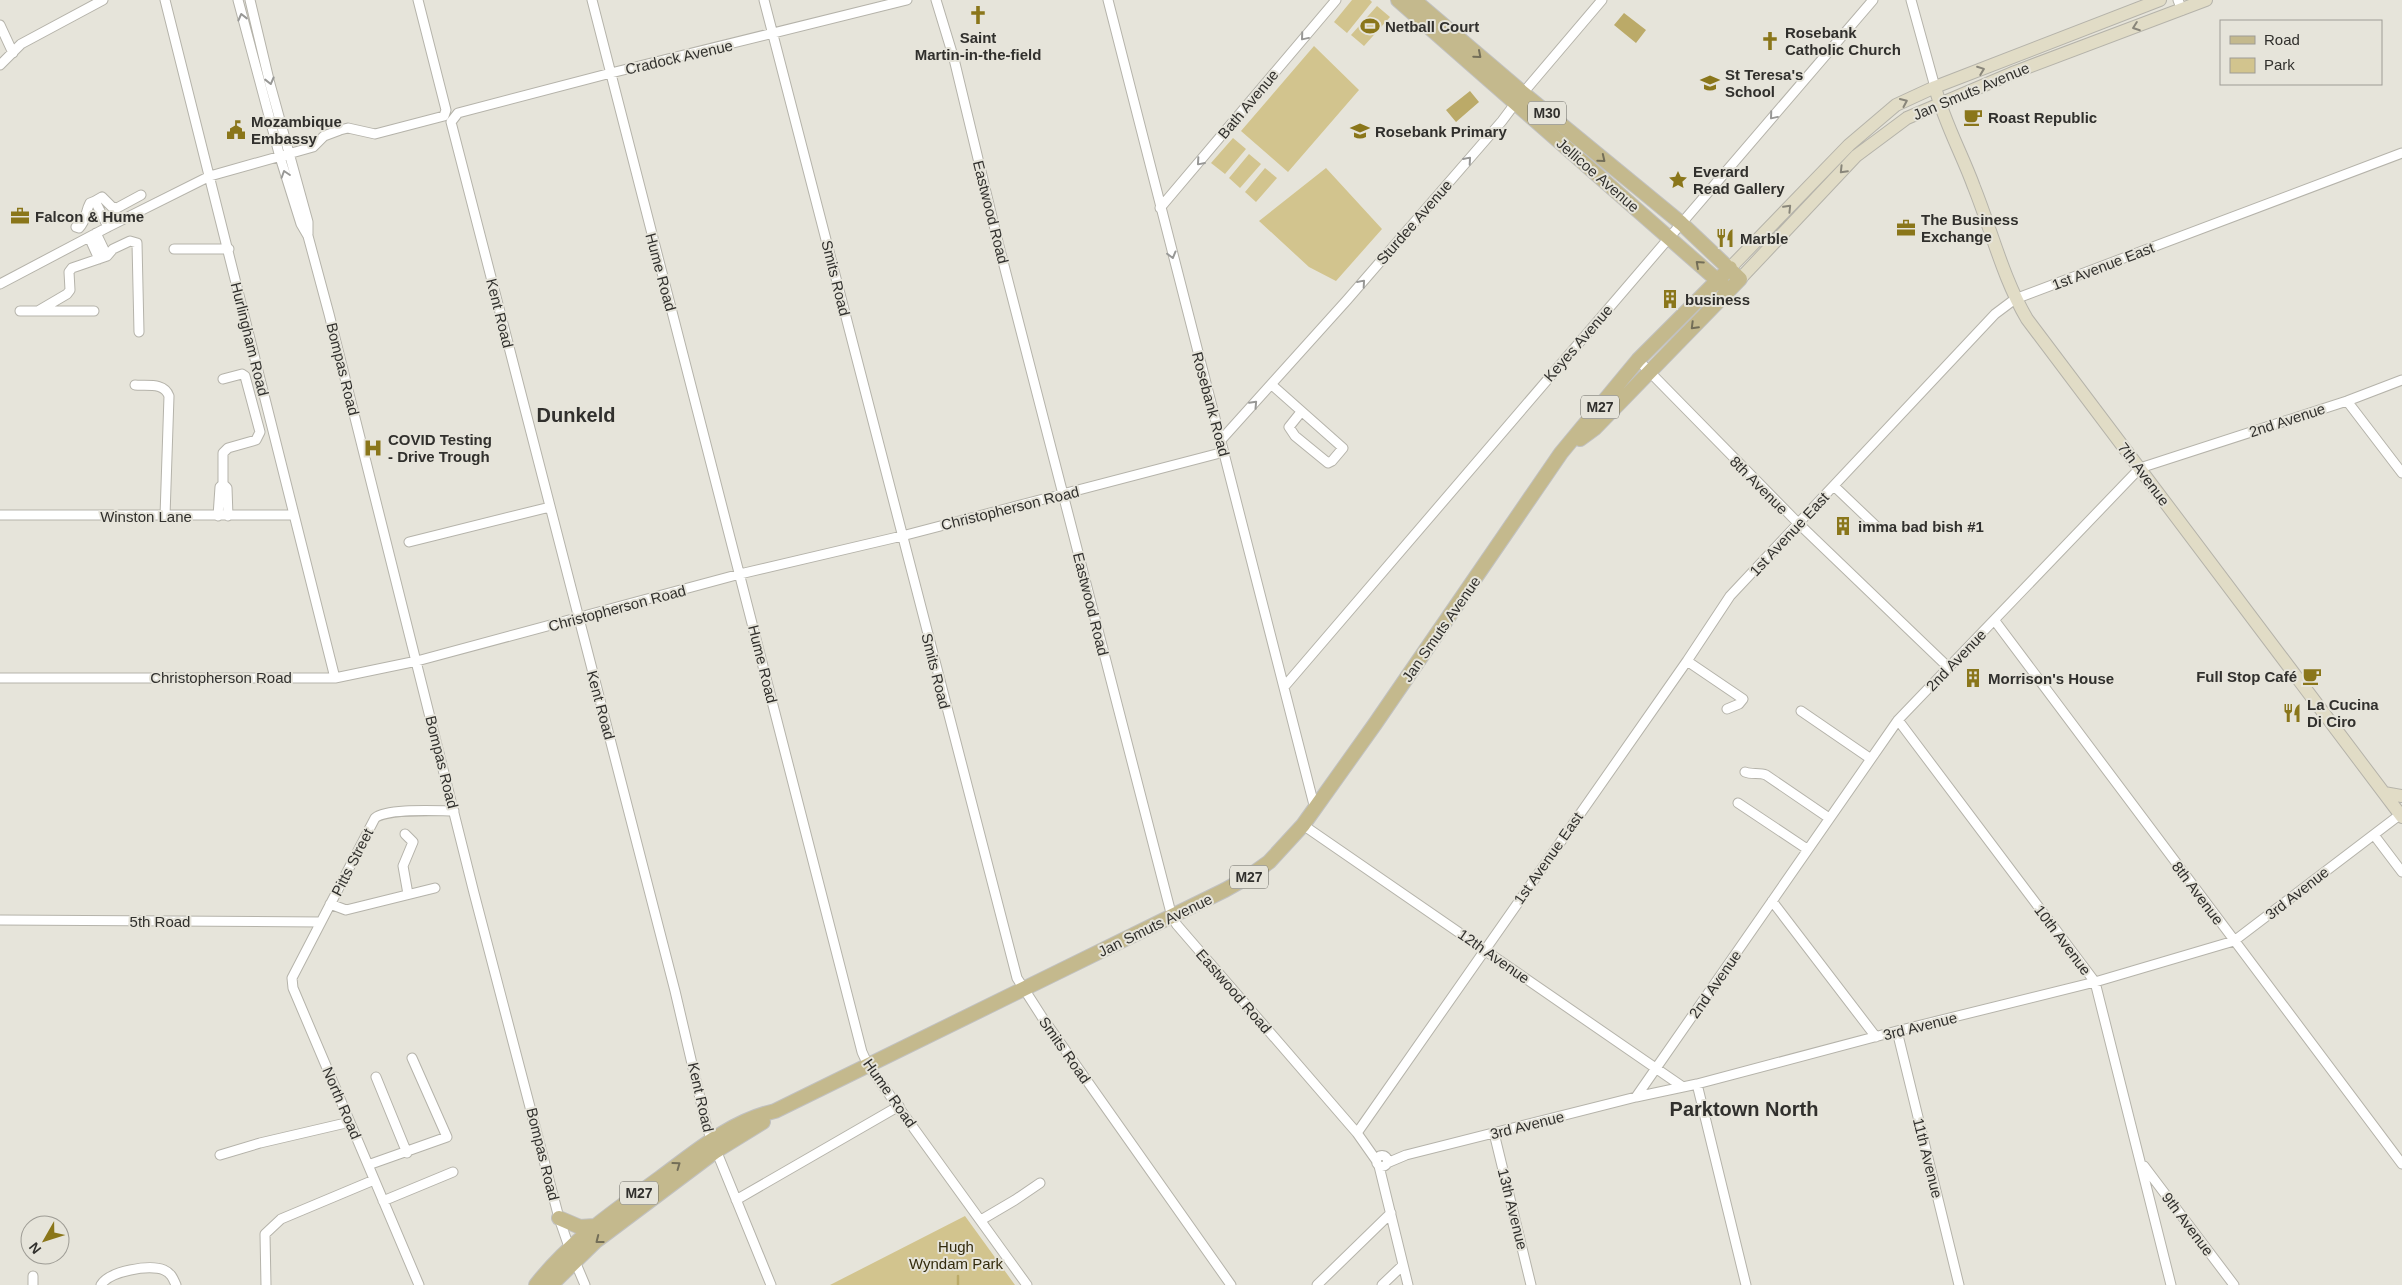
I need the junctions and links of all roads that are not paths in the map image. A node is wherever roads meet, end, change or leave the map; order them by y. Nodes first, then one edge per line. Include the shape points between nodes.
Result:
1 (103, 0) edge
2 (165, 0) edge
3 (238, 0) edge
4 (250, 0) edge
5 (418, 0) edge
6 (592, 0) edge
7 (764, 0) edge
8 (907, 0) edge
9 (936, 0) edge
10 (1108, 0) edge
11 (1336, 0) edge
12 (1398, 0) edge
13 (1414, 0) edge
14 (1602, 0) edge
15 (1873, 0) edge
16 (1911, 0) edge
17 (2137, 0) edge
18 (2160, 0) edge
19 (2206, 0) edge
20 (2180, 5) edge
21 (2124, 15) junction
22 (0, 26) edge
23 (773, 34) junction
24 (0, 45) edge
25 (11, 48) junction
26 (0, 65) edge
27 (611, 73) junction
28 (1936, 87) junction
29 (1519, 98) junction
30 (1939, 102) junction
31 (449, 116) junction
32 (2402, 153) edge
33 (290, 154) junction
34 (280, 156) junction
35 (210, 176) junction
36 (140, 195) dead end
37 (95, 201) junction
38 (1160, 208) junction
39 (1681, 224) junction
40 (76, 227) dead end
41 (108, 227) junction
42 (92, 235) junction
43 (308, 236) junction
44 (1670, 237) junction
45 (174, 249) dead end
46 (228, 249) junction
47 (103, 258) junction
48 (1730, 268) junction
49 (1740, 279) junction
50 (1718, 281) junction
51 (0, 284) edge
52 (1729, 291) junction
53 (2015, 299) junction
54 (20, 311) dead end
55 (38, 311) junction
56 (94, 311) dead end
57 (139, 332) dead end
58 (1638, 360) junction
59 (1648, 371) junction
60 (223, 379) dead end
61 (2402, 380) edge
62 (135, 385) dead end
63 (1272, 385) junction
64 (2347, 401) junction
65 (1301, 412) junction
66 (1221, 440) junction
67 (1224, 452) junction
68 (1561, 453) junction
69 (2140, 468) junction
70 (2402, 473) edge
71 (223, 484) junction
72 (1834, 486) junction
73 (1063, 495) junction
74 (550, 507) junction
75 (0, 515) edge
76 (293, 515) junction
77 (165, 516) junction
78 (218, 516) junction
79 (228, 516) junction
80 (1799, 524) junction
81 (1877, 527) dead end
82 (902, 536) junction
83 (409, 542) dead end
84 (740, 574) junction
85 (578, 619) junction
86 (1995, 621) junction
87 (417, 661) junction
88 (1687, 661) junction
89 (1949, 668) junction
90 (0, 678) edge
91 (334, 678) junction
92 (1284, 686) junction
93 (1727, 709) dead end
94 (1801, 711) dead end
95 (1898, 720) junction
96 (1871, 759) junction
97 (1745, 772) dead end
98 (2384, 793) junction
99 (2402, 796) edge
100 (1738, 803) dead end
101 (1314, 809) junction
102 (454, 811) junction
103 (2401, 815) edge
104 (1829, 818) junction
105 (1303, 825) junction
106 (405, 834) dead end
107 (2374, 835) junction
108 (1808, 849) junction
109 (2402, 872) edge
110 (435, 888) dead end
111 (408, 894) junction
112 (1772, 900) junction
113 (330, 904) junction
114 (1172, 916) junction
115 (0, 920) edge
116 (321, 922) junction
117 (2234, 941) junction
118 (1484, 949) junction
119 (2095, 982) junction
120 (1024, 991) junction
121 (1897, 1031) junction
122 (1876, 1037) junction
123 (412, 1058) dead end
124 (868, 1065) junction
125 (1657, 1067) junction
126 (376, 1077) dead end
127 (1697, 1084) junction
128 (1683, 1087) junction
129 (1636, 1096) junction
130 (899, 1106) junction
131 (350, 1122) junction
132 (1357, 1133) junction
133 (1494, 1133) junction
134 (714, 1146) junction
135 (407, 1153) junction
136 (220, 1155) dead end
137 (1382, 1161) junction
138 (2141, 1162) junction
139 (2402, 1164) edge
140 (368, 1165) junction
141 (453, 1172) dead end
142 (374, 1180) junction
143 (1040, 1182) dead end
144 (736, 1200) junction
145 (383, 1201) junction
146 (1391, 1213) junction
147 (560, 1218) junction
148 (981, 1220) junction
149 (594, 1226) junction
150 (572, 1254) junction
151 (1403, 1265) junction
152 (101, 1285) edge
153 (176, 1285) edge
154 (266, 1285) edge
155 (419, 1285) edge
156 (536, 1285) edge
157 (552, 1285) edge
158 (585, 1285) edge
159 (771, 1285) edge
160 (1027, 1285) edge
161 (1231, 1285) edge
162 (1317, 1285) edge
163 (1382, 1285) edge
164 (1408, 1285) edge
165 (1531, 1285) edge
166 (1746, 1285) edge
167 (1959, 1285) edge
168 (2169, 1285) edge
169 (2234, 1285) edge

1 - 25 street
2 - 35 street, Hurlingham Road
34 -> 3 street, Bompas Road
4 -> 33 street, Bompas Road
5 - 31 street, Kent Road
6 - 27 street, Hume Road
7 - 23 street, Smits Road
8 - 23 street, Cradock Avenue
9 - 73 street, Eastwood Road via 954,59 998,246
10 - 38 street, Rosebank Road
11 -> 38 street, Bath Avenue
12 - 29 main road, Jellicoe Avenue / M30
13 -> 29 main road, Jellicoe Avenue / M30
14 - 29 street, Sturdee Avenue
15 -> 39 street, Keyes Avenue
16 - 28 street
17 - 21 street
18 - 21 main road, Jan Smuts Avenue / M27
19 - 20 main road, Jan Smuts Avenue / M27
20 -> 30 main road, Jan Smuts Avenue / M27
28 -> 21 main road, Jan Smuts Avenue / M27
22 - 25 street
23 - 27 street, Cradock Avenue
23 - 82 street, Smits Road
24 - 25 street
25 - 26 street
27 - 31 street, Cradock Avenue
27 - 84 street, Hume Road
28 - 30 main road, 7th Avenue
48 -> 28 main road, Jan Smuts Avenue / M27 via 1875,122 1896,105
29 -> 39 main road, Jellicoe Avenue / M30
29 - 44 main road, Jellicoe Avenue / M30
63 -> 29 street, Sturdee Avenue
30 -> 49 main road, Jan Smuts Avenue / M27 via 1907,118 1856,156
30 - 53 main road, 7th Avenue
31 - 33 street, Cradock Avenue via 375,134 348,128 324,136 313,147
31 - 74 street, Kent Road
32 - 53 street, 1st Avenue East
33 - 34 street, Cradock Avenue
33 - 43 street, Bompas Road via 308,222
34 - 35 street, Cradock Avenue
43 -> 34 street, Bompas Road
35 - 41 street, Cradock Avenue
35 - 46 street, Hurlingham Road
36 - 37 street via 117,208 102,197
37 - 40 street via 86,209 87,217 83,224
37 - 41 street
38 -> 66 street, Rosebank Road
39 - 44 street, Keyes Avenue
39 - 48 main road, Jellicoe Avenue / M30
41 - 42 street, Cradock Avenue
42 - 47 street
42 - 51 street, Cradock Avenue
43 - 87 street, Bompas Road
50 -> 44 main road, Jellicoe Avenue / M30
44 - 92 street, Keyes Avenue
45 - 46 street
46 - 76 street, Hurlingham Road
47 - 55 street via 72,268 69,272 70,290
47 - 57 street via 130,241 137,243
48 - 49 main road, Jellicoe Avenue / M30
48 - 50 main road, Jan Smuts Avenue / M27
49 - 52 main road, Jan Smuts Avenue / M27
50 - 52 main road, Jellicoe Avenue / M30
50 - 58 main road, Jan Smuts Avenue / M27
52 -> 59 main road, Jan Smuts Avenue / M27
53 - 69 main road, 7th Avenue
53 - 72 street, 1st Avenue East via 1995,314
54 - 55 street
55 - 56 street
58 - 59 street, 8th Avenue
58 - 68 main road, Jan Smuts Avenue / M27
59 - 68 main road, Jan Smuts Avenue / M27 via 1595,428
59 - 80 street, 8th Avenue
60 - 71 street via 245,376 260,432 256,440 224,451
61 - 64 street, 2nd Avenue
62 - 77 street via 161,387 168,391
63 - 65 street
66 -> 63 street, Sturdee Avenue
64 - 69 street, 2nd Avenue
64 - 70 street
65 - 65 street via 1289,427 1295,436 1328,463 1332,461 1343,448
66 - 67 street, Rosebank Road
67 - 73 street, Christopherson Road
67 - 92 street, Rosebank Road
68 - 101 main road, Jan Smuts Avenue / M27
69 - 86 street, 2nd Avenue
69 - 98 main road, 7th Avenue
71 - 78 street
71 - 79 street
72 - 80 street, 1st Avenue East
72 - 81 street
73 - 82 street, Christopherson Road
73 - 114 street, Eastwood Road
74 - 83 street
74 - 85 street, Kent Road
75 - 77 street, Winston Lane
76 - 79 street, Winston Lane
76 - 91 street, Hurlingham Road
77 - 78 street, Winston Lane
78 - 79 street, Winston Lane
80 - 88 street, 1st Avenue East via 1730,596
80 - 89 street, 8th Avenue
82 - 84 street, Christopherson Road
82 - 120 street, Smits Road via 1011,958
84 - 85 street, Christopherson Road
84 - 124 street, Hume Road via 858,1041
85 - 87 street, Christopherson Road
85 - 134 street, Kent Road
86 - 89 street, 2nd Avenue
86 - 117 street, 8th Avenue
87 - 91 street, Christopherson Road
87 - 102 street, Bompas Road
88 - 93 street via 1742,699
88 - 118 street, 1st Avenue East
89 - 95 street, 2nd Avenue
90 - 91 street, Christopherson Road
92 - 101 street, Rosebank Road
94 - 96 street
95 - 96 street, 2nd Avenue
95 - 119 street, 10th Avenue
96 - 104 street, 2nd Avenue
97 - 104 street via 1766,775
98 - 99 main road
98 - 103 main road, 7th Avenue
100 - 108 street
101 - 105 main road, Jan Smuts Avenue / M27
102 - 113 street, Pitts Street via 392,813 375,818
102 - 147 street, Bompas Road
103 - 107 street, 3rd Avenue
104 - 108 street, 2nd Avenue
105 - 114 main road, Jan Smuts Avenue / M27 via 1283,848 1248,877
105 - 118 street, 12th Avenue
106 - 111 street via 413,842 403,866
107 - 109 street
107 - 117 street, 3rd Avenue
108 - 112 street, 2nd Avenue
110 - 111 street
111 - 113 street via 346,910
112 - 122 street
112 - 125 street, 2nd Avenue
113 - 116 street, Pitts Street
114 - 120 main road, Jan Smuts Avenue / M27
114 - 132 street, Eastwood Road via 1176,925
115 - 116 street, 5th Road
116 - 131 street, North Road via 292,984
117 - 119 street, 3rd Avenue
117 - 139 street, 8th Avenue
118 - 125 street, 12th Avenue
118 - 132 street, 1st Avenue East
119 - 121 street, 3rd Avenue
119 - 138 street, 10th Avenue
120 - 124 main road, Jan Smuts Avenue / M27
120 - 161 street, Smits Road
121 - 122 street, 3rd Avenue
121 - 167 street, 11th Avenue
122 - 127 street, 3rd Avenue
123 - 135 street via 447,1138
124 - 130 street, Hume Road
124 - 134 main road, Jan Smuts Avenue / M27 via 775,1111 764,1122
125 - 128 street, 12th Avenue
125 - 129 street, 2nd Avenue
126 - 135 street
127 - 128 street, 3rd Avenue
127 - 166 street
128 - 129 street, 3rd Avenue
129 - 133 street, 3rd Avenue
130 - 144 street
130 - 148 street, Hume Road
131 - 136 street
131 - 140 street, North Road
132 - 137 street, Eastwood Road
133 - 137 street, 3rd Avenue
133 - 165 street, 13th Avenue
134 - 144 street, Kent Road
149 -> 134 main road, Jan Smuts Avenue / M27
134 -> 150 main road, Jan Smuts Avenue / M27 via 596,1241
135 - 140 street
137 - 146 street
138 - 168 street, 10th Avenue
138 - 169 street, 9th Avenue
140 - 142 street, North Road
141 - 145 street
142 - 145 street, North Road
142 - 154 street via 274,1224 265,1234
143 - 148 street
144 - 159 street, Kent Road
145 - 155 street, North Road
146 - 151 street
146 - 162 street
147 - 149 main road via 580,1227
147 - 150 street, Bompas Road
148 - 160 street, Hume Road
149 - 150 main road, Jan Smuts Avenue / M27
150 - 156 main road, Jan Smuts Avenue / M27
150 - 157 main road, Jan Smuts Avenue / M27
150 - 158 street, Bompas Road
151 - 163 street
151 - 164 street
152 - 153 street via 113,1274 155,1268 168,1272

